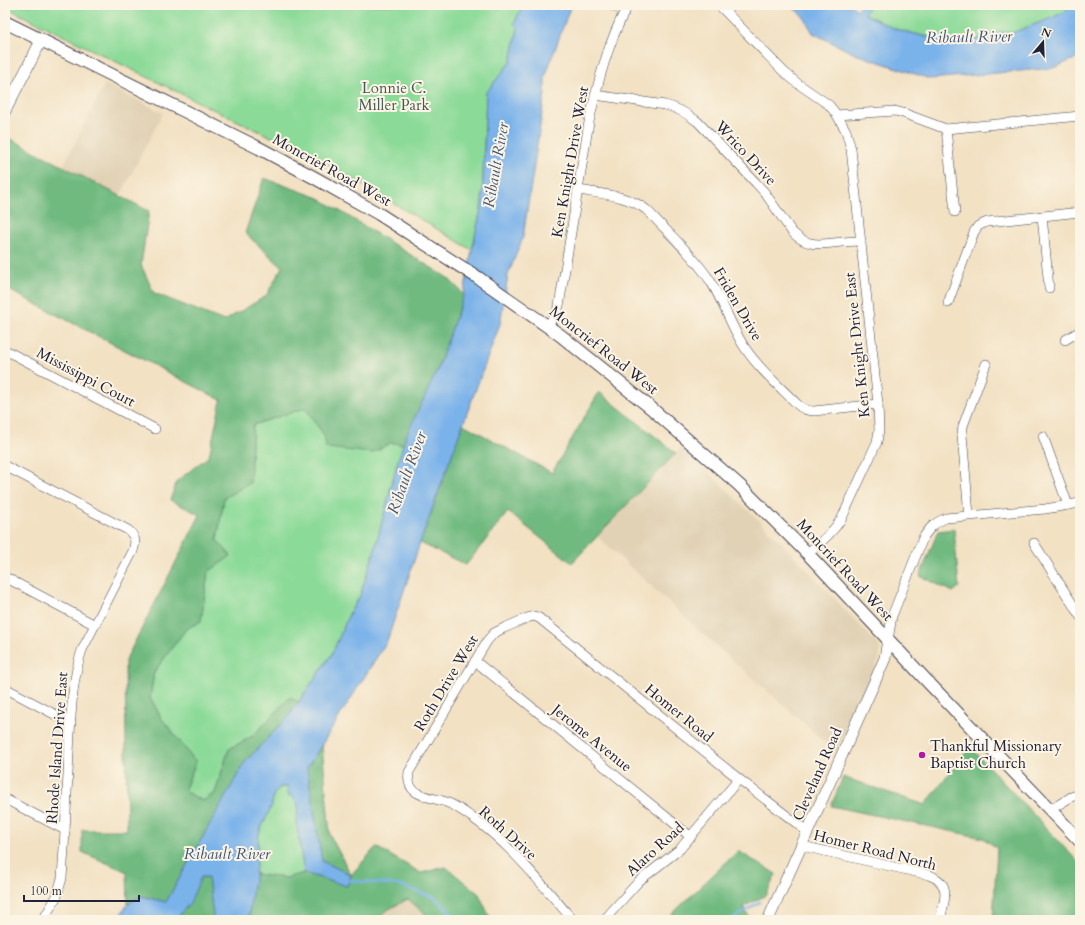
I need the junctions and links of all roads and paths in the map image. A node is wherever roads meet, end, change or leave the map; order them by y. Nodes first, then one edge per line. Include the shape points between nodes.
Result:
1 (628, 5) edge
2 (719, 5) edge
3 (5, 22) edge
4 (42, 39) junction
5 (595, 94) junction
6 (5, 111) edge
7 (837, 115) junction
8 (1080, 116) edge
9 (946, 130) junction
10 (578, 190) junction
11 (955, 212) dead end
12 (1080, 212) edge
13 (1042, 216) junction
14 (861, 241) junction
15 (1049, 288) dead end
16 (948, 303) dead end
17 (548, 326) junction
18 (1080, 331) edge
19 (1065, 340) dead end
20 (5, 350) edge
21 (986, 364) dead end
22 (878, 404) junction
23 (155, 429) dead end
24 (1043, 436) dead end
25 (5, 466) edge
26 (1080, 503) edge
27 (1068, 505) junction
28 (969, 515) junction
29 (1034, 543) dead end
30 (807, 553) junction
31 (5, 577) edge
32 (534, 616) joint
33 (1080, 616) edge
34 (96, 625) junction
35 (888, 640) junction
36 (475, 661) junction
37 (5, 688) edge
38 (71, 723) junction
39 (739, 779) junction
40 (411, 787) joint
41 (1080, 794) edge
42 (5, 799) edge
43 (1050, 810) junction
44 (65, 830) junction
45 (808, 832) junction
46 (691, 837) junction
47 (1080, 841) edge
48 (802, 846) junction
49 (43, 920) edge
50 (573, 920) edge
51 (604, 920) edge
52 (768, 920) edge
53 (940, 920) edge

1 - 5 street, Ken Knight Drive West via 615,33
2 - 7 street, Ken Knight Drive East via 783,71 829,105
3 - 4 main road, Moncrief Road West
4 - 6 street
4 - 17 main road, Moncrief Road West via 259,148 380,214
5 - 10 street, Ken Knight Drive West
5 - 14 street, Wrico Drive via 675,107 691,116 765,194 792,232 803,241 816,244
7 - 9 street via 895,111
7 - 14 street, Ken Knight Drive East via 851,149
8 - 9 street
9 - 11 street
10 - 17 street, Ken Knight Drive West via 559,306
10 - 22 street, Friden Drive via 625,199 648,211 712,283 736,332 758,364 804,409 814,411
12 - 13 street
13 - 15 street
13 - 16 street via 987,222 978,226
14 - 22 street, Ken Knight Drive East
17 - 30 main road, Moncrief Road West via 606,370 696,446
18 - 19 street
20 - 23 street, Mississippi Court
21 - 28 street via 963,426
22 - 30 street, Ken Knight Drive East via 877,442 848,507 837,526 820,544
24 - 27 street
25 - 34 street, Rhode Island Drive East via 128,530 135,538 133,551
26 - 27 street
27 - 28 street
28 - 35 street via 936,522 923,538 892,616
29 - 33 street
30 - 35 main road, Moncrief Road West
31 - 34 street
32 - 36 street, Roth Drive West via 494,633
32 - 39 street, Homer Road
34 - 38 street, Rhode Island Drive East via 77,665
35 - 43 main road, Moncrief Road West
35 - 45 street, Cleveland Road via 885,658
36 - 40 street, Roth Drive West via 409,772 408,780
36 - 46 street, Jerome Avenue
37 - 38 street
38 - 44 street, Rhode Island Drive East
39 - 45 street, Homer Road
39 - 46 street, Alaro Road
40 - 50 street, Roth Drive via 419,794 448,803 489,830 511,850
41 - 43 street
42 - 44 street
43 - 47 main road, Moncrief Road West
44 - 49 street, Rhode Island Drive East via 60,888
45 - 48 street, Cleveland Road
46 - 51 street, Alaro Road via 672,856 639,881
48 - 52 street, Cleveland Road
48 - 53 street, Homer Road North via 936,878 944,887 945,895

